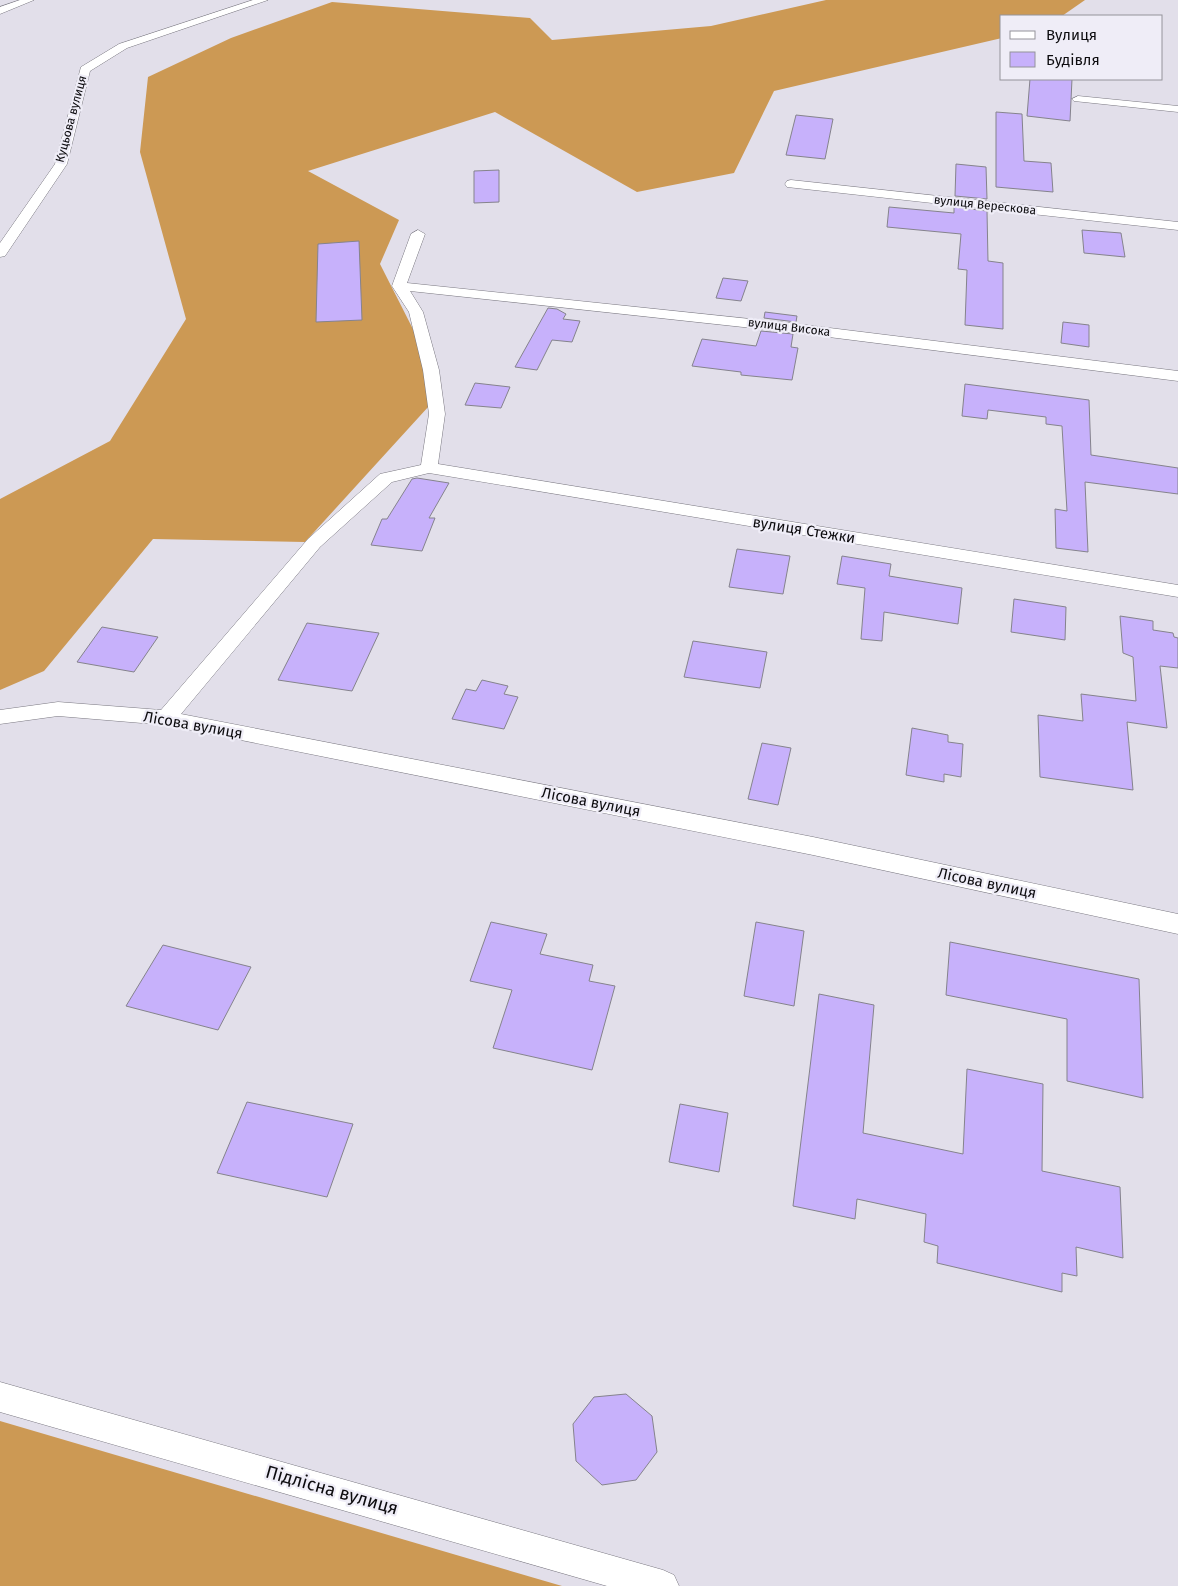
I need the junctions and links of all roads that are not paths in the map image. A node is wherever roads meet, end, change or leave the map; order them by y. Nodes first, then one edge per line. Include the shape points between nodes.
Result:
1 (29, 0) edge
2 (263, 0) edge
3 (0, 11) edge
4 (1078, 99) dead end
5 (1178, 109) edge
6 (791, 184) dead end
7 (1178, 226) edge
8 (418, 234) dead end
9 (0, 253) edge
10 (399, 286) junction
11 (1178, 376) edge
12 (429, 468) junction
13 (1178, 592) edge
14 (0, 717) edge
15 (166, 718) junction
16 (1178, 924) edge
17 (0, 1397) edge
18 (663, 1586) edge

1 - 3 street
2 - 9 street, Куцьова вулиця via 123,46 85,69 61,164
4 - 5 street
6 - 7 street, вулиця Верескова
8 - 10 street
10 - 11 street, вулиця Висока via 633,309
10 - 12 street via 416,312 431,370 437,414
12 - 13 street, вулиця Стежки
12 - 15 street via 386,478 314,543
14 - 15 street, Лісова вулиця via 58,709
15 - 16 street, Лісова вулиця via 813,846
17 - 18 street, Підлісна вулиця

